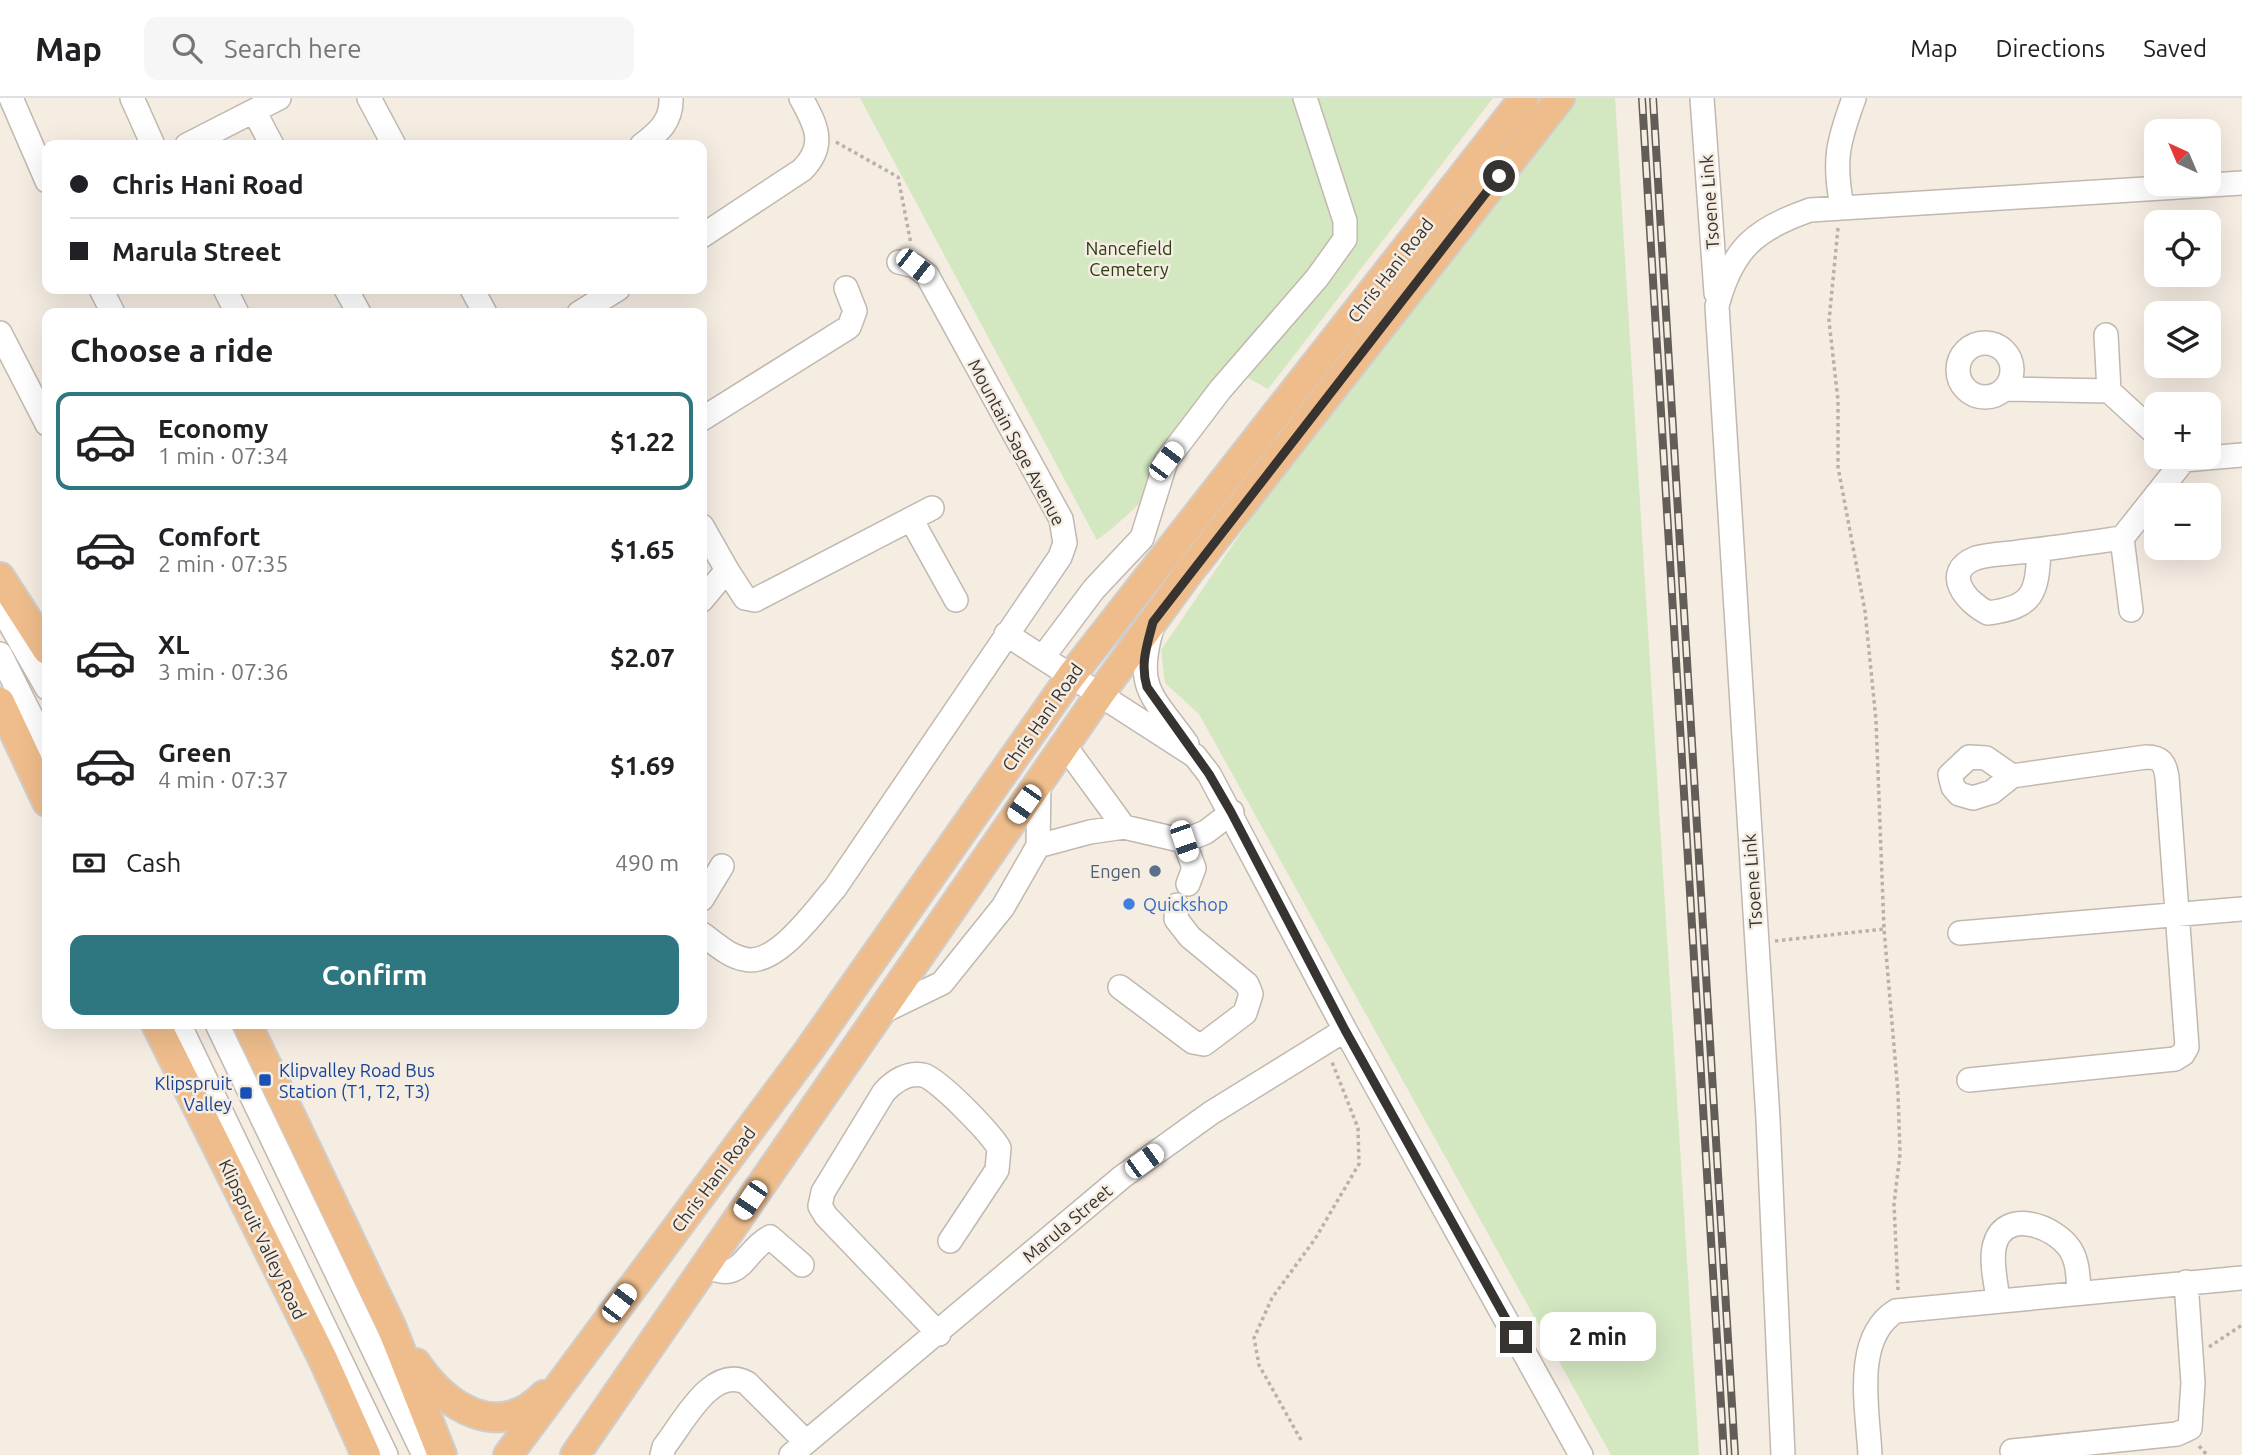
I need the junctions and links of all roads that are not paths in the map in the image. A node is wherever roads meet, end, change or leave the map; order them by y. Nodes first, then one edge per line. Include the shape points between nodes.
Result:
1 (11, 98) edge
2 (132, 98) edge
3 (279, 98) edge
4 (369, 98) edge
5 (671, 98) edge
6 (801, 98) edge
7 (1305, 98) edge
8 (1524, 98) edge
9 (1560, 98) edge
10 (1702, 98) edge
11 (1854, 98) edge
12 (254, 111) junction
13 (151, 140) edge
14 (197, 140) edge
15 (269, 140) edge
16 (391, 140) edge
17 (648, 140) edge
18 (42, 169) edge
19 (2242, 183) edge
20 (1842, 206) junction
21 (707, 233) edge
22 (907, 264) road end
23 (846, 288) dead end
24 (610, 294) edge
25 (1717, 306) junction
26 (587, 308) edge
27 (0, 332) edge
28 (2106, 335) dead end
29 (2004, 389) dead end
30 (2109, 391) junction
31 (42, 414) edge
32 (707, 416) edge
33 (2144, 423) edge
34 (2242, 455) edge
35 (2221, 456) edge
36 (2174, 469) edge
37 (932, 508) dead end
38 (911, 519) junction
39 (707, 535) edge
40 (2122, 538) junction
41 (2039, 550) dead end
42 (727, 570) junction
43 (0, 577) edge
44 (707, 594) edge
45 (956, 600) dead end
46 (0, 606) edge
47 (2131, 610) dead end
48 (1153, 622) junction
49 (1006, 634) junction
50 (42, 642) edge
51 (0, 654) edge
52 (1043, 657) junction
53 (1071, 676) junction
54 (42, 679) edge
55 (1100, 694) junction
56 (0, 702) edge
57 (42, 738) edge
58 (1065, 746) junction
59 (1195, 756) junction
60 (2012, 776) dead end
61 (1039, 783) junction
62 (42, 791) edge
63 (1231, 812) junction
64 (1124, 827) junction
65 (1184, 841) junction
66 (1038, 846) junction
67 (722, 866) dead end
68 (1188, 884) dead end
69 (707, 891) edge
70 (1177, 905) dead end
71 (2242, 909) edge
72 (2176, 914) junction
73 (1960, 933) dead end
74 (707, 938) edge
75 (1120, 987) dead end
76 (878, 1014) junction
77 (158, 1029) edge
78 (181, 1029) edge
79 (220, 1029) edge
80 (249, 1029) edge
81 (1345, 1030) junction
82 (1969, 1080) dead end
83 (950, 1241) dead end
84 (706, 1265) junction
85 (802, 1265) dead end
86 (2242, 1279) edge
87 (2186, 1282) junction
88 (2079, 1291) junction
89 (1998, 1299) junction
90 (391, 1326) junction
91 (939, 1334) junction
92 (572, 1367) junction
93 (799, 1449) edge
94 (2012, 1451) dead end
95 (366, 1455) edge
96 (386, 1455) edge
97 (424, 1455) edge
98 (442, 1455) edge
99 (508, 1455) edge
100 (575, 1455) edge
101 (662, 1455) edge
102 (1581, 1455) edge
103 (1783, 1455) edge
104 (1870, 1455) edge

1 - 18 street
2 - 13 street
3 - 12 street
4 - 16 street
5 - 17 street via 664,126
6 - 21 street via 815,130 815,158
7 - 52 street via 1345,221 1345,239 1166,461 1142,538 1094,589
8 - 53 main road, Chris Hani Road
9 - 48 main road, Chris Hani Road
10 - 25 street, Tsoene Link
11 - 20 street via 1840,136 1835,170
12 - 14 street
12 - 15 street
19 - 20 street
20 - 25 street, Tsoene Link via 1779,220 1745,245 1724,279
22 - 49 street, Mountain Sage Avenue via 932,284 1065,531 1060,557
23 - 32 street via 855,311 849,327
24 - 26 street
25 - 103 street, Tsoene Link
27 - 31 street
28 - 30 street
29 - 30 street
30 - 33 street
34 - 35 street
36 - 40 street
37 - 38 street
38 - 42 street via 755,600 745,598
38 - 45 street
39 - 42 street
40 - 41 street
40 - 47 street
42 - 44 street
43 - 50 main road
46 - 54 street
48 - 55 main road, Chris Hani Road
48 - 59 street via 1143,657 1145,681
49 - 52 street
49 - 74 street, Mountain Sage Avenue via 835,888 778,950 752,961 730,954
51 - 57 street
52 - 53 street
53 - 55 street
53 - 92 main road, Chris Hani Road via 809,1050
55 - 58 main road, Chris Hani Road
55 - 59 street
56 - 62 main road
58 - 61 main road, Chris Hani Road
58 - 64 street
59 - 63 street
60 - 72 street via 2146,757 2161,760 2168,777
61 - 66 street
61 - 76 main road, Chris Hani Road
63 - 65 street via 1206,832
63 - 81 street
64 - 65 street
64 - 66 street
65 - 68 street via 1194,868
66 - 76 street via 1003,907 942,983
67 - 69 street
70 - 75 street via 1176,919 1190,937 1247,984 1251,994 1245,1013 1204,1044 1193,1042
71 - 72 street
72 - 73 street
72 - 82 street via 2187,1044 2180,1057
76 - 84 main road, Chris Hani Road
77 - 95 main road, Klipspruit Valley Road
78 - 96 street, Klipspruit Valley Road
79 - 97 street
80 - 90 main road
81 - 91 street, Marula Street via 1211,1113 1122,1177
81 - 102 street
83 - 91 street via 997,1170 999,1148 936,1083 923,1075 910,1075 884,1091 823,1192 820,1206
84 - 85 street via 720,1273 731,1272 770,1237
84 - 100 main road, Chris Hani Road
86 - 87 street
87 - 88 street
87 - 94 street via 2192,1409 2188,1430
88 - 89 street
88 - 89 street via 2075,1258 2063,1240 2046,1228 2023,1223 2008,1227 1995,1241
89 - 104 street via 1899,1310 1880,1324 1868,1346
90 - 92 main road via 433,1388 482,1418 499,1418 537,1403
90 - 98 main road
91 - 93 street, Marula Street
92 - 99 main road, Chris Hani Road
93 - 101 street via 747,1383 735,1377 709,1389

